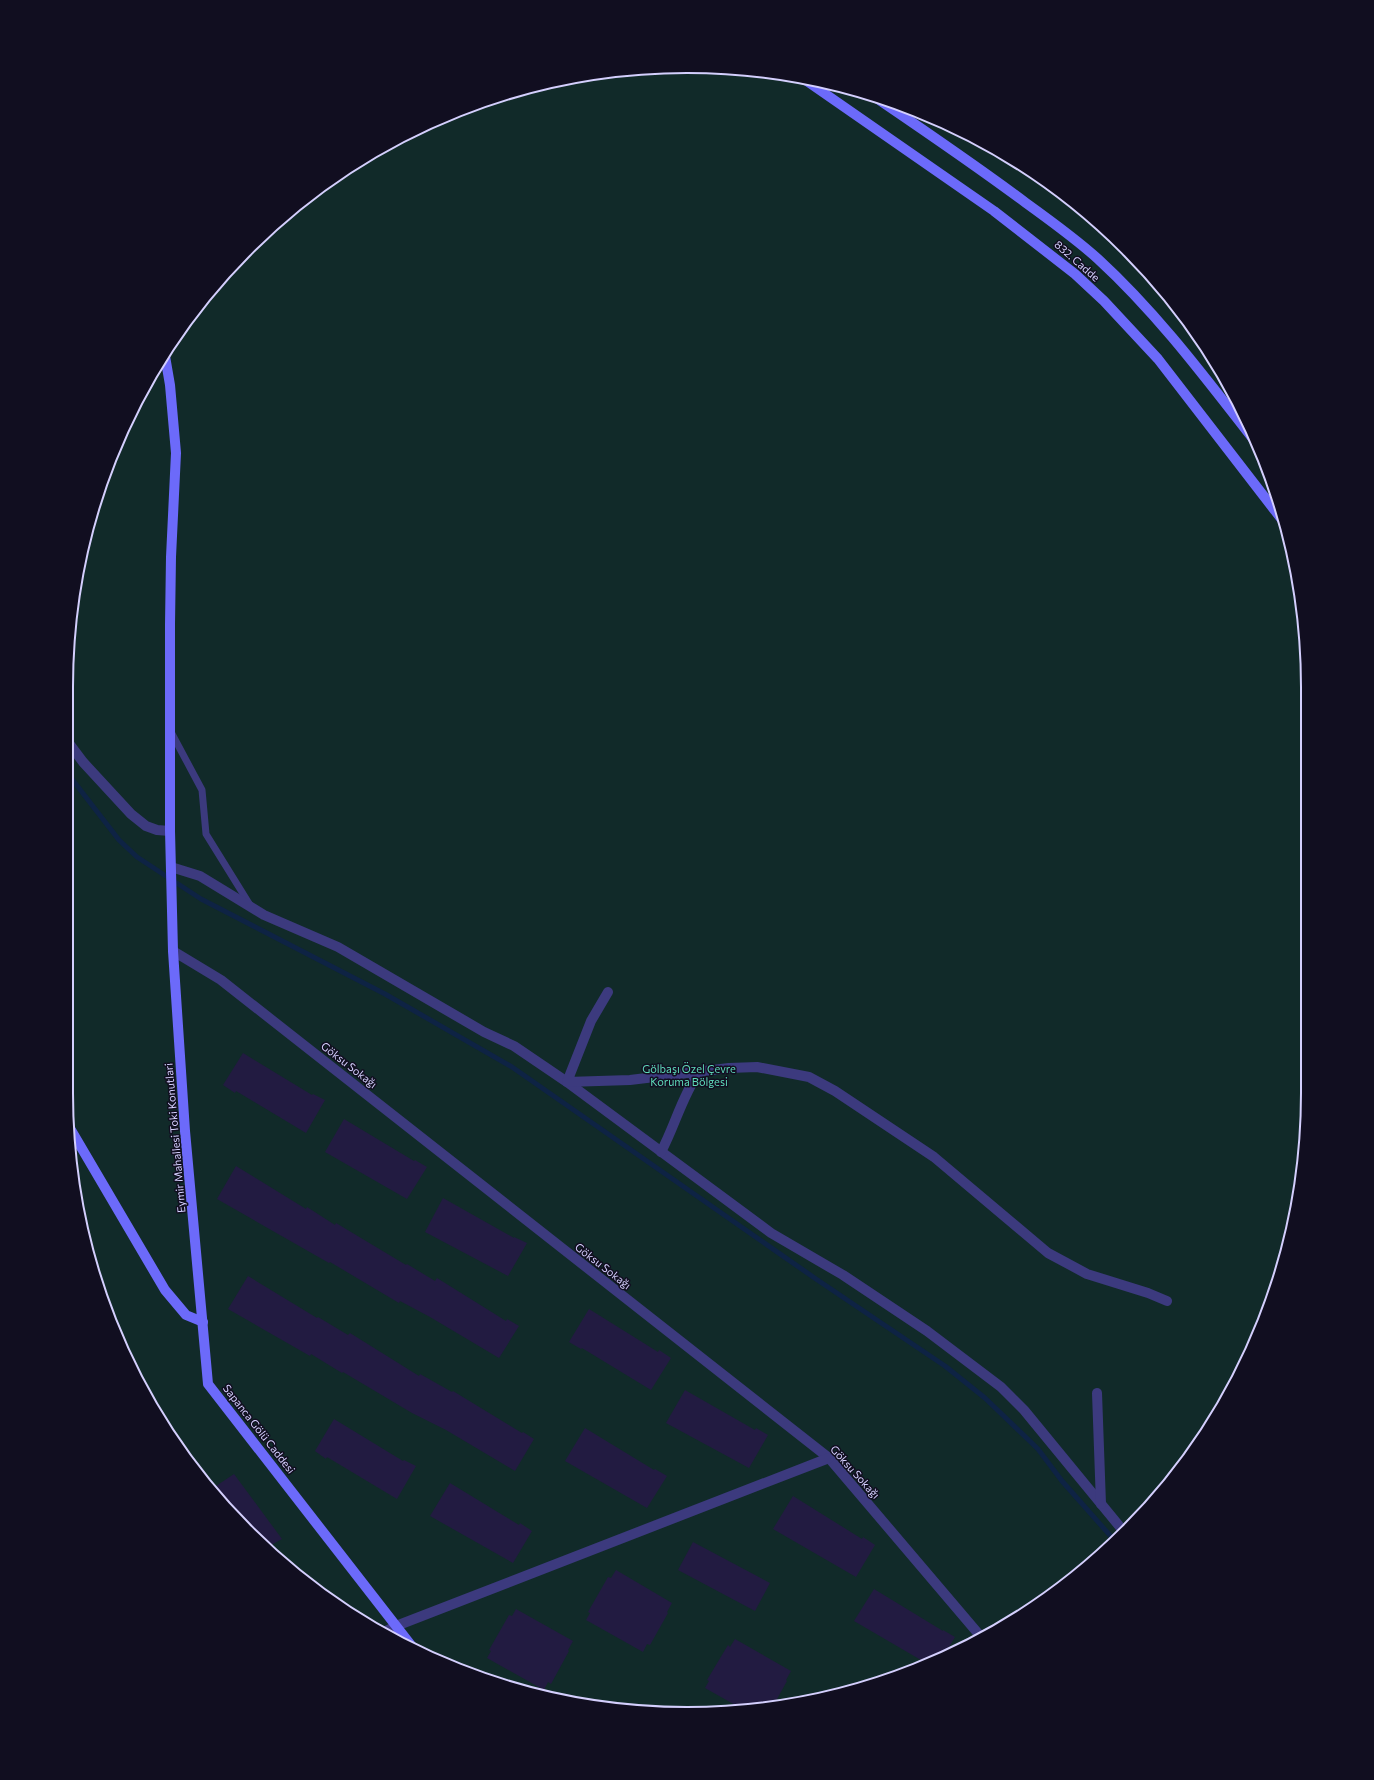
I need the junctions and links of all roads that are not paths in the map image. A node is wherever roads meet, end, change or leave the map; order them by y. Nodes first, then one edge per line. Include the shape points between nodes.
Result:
1 (815, 87) edge
2 (893, 109) edge
3 (166, 362) edge
4 (1243, 426) edge
5 (1274, 510) edge
6 (170, 730) junction
7 (73, 749) edge
8 (170, 831) junction
9 (171, 867) junction
10 (251, 907) junction
11 (173, 951) junction
12 (608, 992) dead end
13 (699, 1072) junction
14 (567, 1082) junction
15 (74, 1136) edge
16 (662, 1152) junction
17 (1167, 1301) dead end
18 (203, 1322) junction
19 (1097, 1393) dead end
20 (829, 1458) junction
21 (1101, 1504) junction
22 (1120, 1528) edge
23 (396, 1626) junction
24 (389, 1630) edge
25 (978, 1634) edge
26 (406, 1639) edge

1 - 5 street, 832. Cadde via 994,211 1075,274 1158,359
2 - 4 street, 832. Cadde via 986,173 1097,258 1136,296 1183,350
3 - 6 street, Eymir Mahallesi Toki Konutlari via 176,453 171,557
6 - 8 street, Eymir Mahallesi Toki Konutlari
6 - 10 lane via 202,790 206,834
7 - 8 street via 131,814 146,826
8 - 9 street, Eymir Mahallesi Toki Konutlari
9 - 10 street via 200,876
9 - 11 street, Eymir Mahallesi Toki Konutlari
10 - 14 street via 338,947 484,1032 514,1046
11 - 18 street, Eymir Mahallesi Toki Konutlari via 185,1130
11 - 20 street, Göksu Sokağı via 221,980
12 - 14 street via 591,1021
13 - 14 street via 630,1080
13 - 16 street via 689,1086
13 - 17 street via 757,1067 809,1077 835,1091 934,1157 1048,1253 1087,1274
14 - 16 street
15 - 18 street via 165,1290 186,1315
16 - 21 street via 771,1233 843,1275 927,1331 1001,1387 1024,1410
18 - 23 street, Sapanca Gölü Caddesi via 208,1384
19 - 21 street
20 - 23 street
20 - 25 street, Göksu Sokağı
21 - 22 street
23 - 24 street
23 - 26 street, Sapanca Gölü Caddesi

